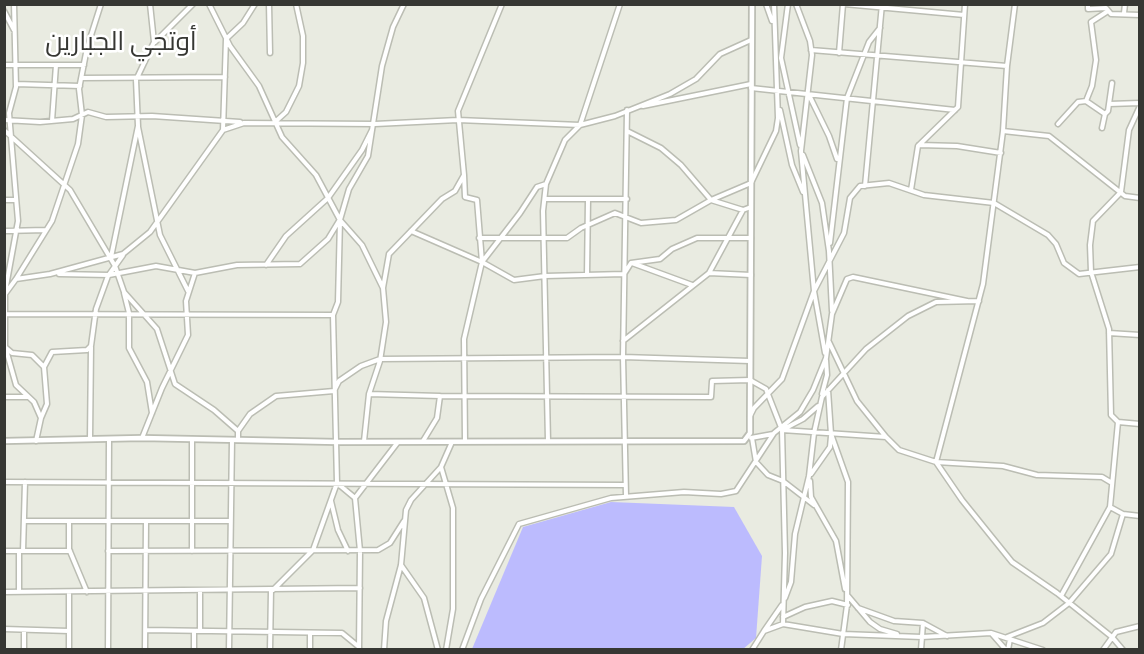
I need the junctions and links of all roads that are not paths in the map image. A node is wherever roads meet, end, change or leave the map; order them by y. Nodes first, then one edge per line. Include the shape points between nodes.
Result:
1 (14, 4) edge
2 (101, 4) edge
3 (150, 4) edge
4 (193, 4) edge
5 (209, 4) edge
6 (255, 4) edge
7 (268, 4) edge
8 (296, 4) edge
9 (404, 4) edge
10 (502, 4) edge
11 (620, 4) edge
12 (752, 4) edge
13 (766, 4) edge
14 (774, 4) edge
15 (788, 4) edge
16 (796, 4) edge
17 (843, 4) edge
18 (965, 4) edge
19 (1015, 4) edge
20 (1088, 4) edge
21 (1125, 4) edge
22 (882, 6) edge
23 (4, 11) edge
24 (1108, 11) junction
25 (1124, 13) junction
26 (964, 15) junction
27 (1140, 15) edge
28 (774, 24) junction
29 (880, 28) junction
30 (15, 31) junction
31 (226, 39) junction
32 (751, 40) junction
33 (154, 42) junction
34 (781, 44) junction
35 (812, 50) junction
36 (270, 53) dead end
37 (839, 53) junction
38 (864, 55) junction
39 (878, 56) junction
40 (961, 63) junction
41 (4, 64) edge
42 (15, 64) junction
43 (56, 65) junction
44 (84, 65) junction
45 (1006, 66) junction
46 (138, 77) junction
47 (225, 77) junction
48 (81, 78) junction
49 (1112, 83) dead end
50 (16, 84) junction
51 (54, 85) junction
52 (80, 86) junction
53 (751, 86) junction
54 (777, 91) junction
55 (789, 92) junction
56 (808, 94) junction
57 (777, 97) junction
58 (847, 99) junction
59 (874, 101) junction
60 (1086, 101) junction
61 (1109, 104) junction
62 (1140, 104) edge
63 (627, 110) junction
64 (955, 110) junction
65 (1105, 114) junction
66 (82, 115) junction
67 (138, 117) junction
68 (7, 120) edge
69 (52, 120) junction
70 (458, 120) junction
71 (224, 121) junction
72 (274, 122) junction
73 (244, 123) junction
74 (375, 124) junction
75 (1058, 124) dead end
76 (580, 125) junction
77 (138, 126) junction
78 (1102, 128) dead end
79 (4, 130) edge
80 (223, 130) junction
81 (627, 131) junction
82 (1004, 131) junction
83 (10, 135) junction
84 (919, 145) junction
85 (4, 147) edge
86 (11, 147) junction
87 (801, 151) junction
88 (1000, 153) junction
89 (838, 160) junction
90 (464, 175) junction
91 (751, 183) junction
92 (546, 184) junction
93 (64, 185) junction
94 (865, 186) junction
95 (911, 190) junction
96 (1121, 192) junction
97 (805, 197) junction
98 (328, 198) junction
99 (1140, 198) edge
100 (545, 199) junction
101 (588, 199) junction
102 (627, 199) junction
103 (4, 200) edge
104 (16, 200) junction
105 (711, 200) junction
106 (994, 202) junction
107 (751, 207) junction
108 (743, 210) junction
109 (627, 218) junction
110 (158, 220) junction
111 (340, 220) junction
112 (588, 225) junction
113 (46, 230) junction
114 (4, 231) edge
115 (16, 231) junction
116 (411, 231) junction
117 (479, 238) junction
118 (501, 238) junction
119 (544, 238) junction
120 (728, 238) junction
121 (751, 238) junction
122 (829, 251) junction
123 (123, 254) junction
124 (110, 258) junction
125 (829, 258) junction
126 (482, 262) junction
127 (631, 263) junction
128 (265, 265) junction
129 (115, 266) junction
130 (1140, 267) edge
131 (179, 269) junction
132 (7, 271) edge
133 (1091, 272) junction
134 (118, 273) junction
135 (195, 273) junction
136 (709, 273) junction
137 (50, 274) junction
138 (624, 274) junction
139 (109, 275) junction
140 (587, 275) junction
141 (751, 275) junction
142 (545, 276) junction
143 (16, 279) junction
144 (692, 285) junction
145 (383, 288) junction
146 (814, 291) junction
147 (124, 292) junction
148 (189, 292) junction
149 (5, 294) edge
150 (967, 301) junction
151 (979, 301) junction
152 (95, 313) junction
153 (129, 313) junction
154 (142, 313) junction
155 (186, 313) junction
156 (5, 314) edge
157 (832, 314) junction
158 (333, 315) junction
159 (1109, 333) junction
160 (1140, 335) edge
161 (828, 339) junction
162 (624, 341) junction
163 (5, 346) edge
164 (91, 346) junction
165 (547, 357) junction
166 (623, 357) junction
167 (826, 357) junction
168 (380, 359) junction
169 (464, 360) junction
170 (750, 361) junction
171 (44, 368) junction
172 (170, 371) junction
173 (842, 374) junction
174 (750, 381) junction
175 (828, 389) junction
176 (334, 391) junction
177 (369, 394) junction
178 (768, 394) junction
179 (440, 396) junction
180 (464, 396) junction
181 (548, 396) junction
182 (4, 397) edge
183 (29, 397) junction
184 (624, 397) junction
185 (822, 397) junction
186 (818, 405) junction
187 (152, 413) junction
188 (750, 417) junction
189 (41, 418) junction
190 (1118, 422) junction
191 (1140, 424) edge
192 (781, 428) junction
193 (238, 432) junction
194 (774, 433) junction
195 (814, 433) junction
196 (831, 434) junction
197 (886, 437) junction
198 (142, 438) junction
199 (750, 438) junction
200 (90, 439) junction
201 (192, 439) junction
202 (235, 439) junction
203 (109, 440) junction
204 (4, 441) edge
205 (36, 441) junction
206 (363, 441) junction
207 (399, 441) junction
208 (423, 441) junction
209 (452, 441) junction
210 (465, 441) junction
211 (548, 441) junction
212 (625, 441) junction
213 (338, 442) junction
214 (756, 462) junction
215 (936, 462) junction
216 (441, 467) junction
217 (809, 476) junction
218 (4, 482) edge
219 (25, 482) junction
220 (108, 482) junction
221 (783, 482) junction
222 (192, 483) junction
223 (231, 483) junction
224 (337, 483) junction
225 (367, 483) junction
226 (425, 483) junction
227 (1112, 483) junction
228 (446, 484) junction
229 (625, 485) junction
230 (804, 495) junction
231 (626, 496) junction
232 (330, 498) junction
233 (355, 498) junction
234 (816, 507) junction
235 (1110, 507) junction
236 (1123, 514) junction
237 (1140, 516) edge
238 (24, 521) junction
239 (69, 521) junction
240 (108, 521) junction
241 (146, 521) junction
242 (192, 521) junction
243 (230, 521) junction
244 (404, 521) junction
245 (230, 550) junction
246 (313, 550) junction
247 (4, 551) edge
248 (21, 551) junction
249 (70, 551) junction
250 (108, 551) junction
251 (146, 551) junction
252 (192, 551) junction
253 (348, 551) junction
254 (360, 551) junction
255 (401, 565) junction
256 (360, 588) junction
257 (272, 590) junction
258 (200, 591) junction
259 (229, 591) junction
260 (4, 592) edge
261 (19, 592) junction
262 (69, 592) junction
263 (87, 592) junction
264 (108, 592) junction
265 (146, 592) junction
266 (847, 595) junction
267 (1061, 596) junction
268 (783, 603) junction
269 (1069, 603) junction
270 (847, 605) junction
271 (855, 607) junction
272 (783, 617) junction
273 (923, 623) junction
274 (783, 624) junction
275 (1140, 626) edge
276 (4, 629) edge
277 (24, 630) junction
278 (146, 630) junction
279 (69, 631) junction
280 (197, 631) junction
281 (229, 631) junction
282 (764, 631) junction
283 (270, 632) junction
284 (310, 633) junction
285 (991, 633) junction
286 (843, 634) junction
287 (903, 636) junction
288 (947, 636) junction
289 (922, 637) junction
290 (1112, 637) junction
291 (1008, 638) junction
292 (359, 648) edge
293 (24, 650) edge
294 (69, 650) edge
295 (108, 650) edge
296 (145, 650) edge
297 (194, 650) edge
298 (229, 650) edge
299 (270, 650) edge
300 (310, 650) edge
301 (384, 650) edge
302 (438, 650) edge
303 (446, 650) edge
304 (462, 650) edge
305 (752, 650) edge
306 (841, 650) edge
307 (921, 650) edge
308 (1007, 650) edge
309 (1042, 650) edge
310 (1103, 650) edge
311 (1123, 650) edge

1 - 30 street
2 - 44 street
3 - 33 street
4 - 33 street
5 - 31 street
6 - 31 street
7 - 36 street
8 - 72 street via 303,36 299,86 286,112
9 - 74 street via 382,66
10 - 70 street via 458,111
11 - 76 street
12 - 32 street
13 - 28 street
14 - 28 street
15 - 34 street
16 - 35 street
17 - 22 street
17 - 37 street
18 - 26 street
19 - 45 street
20 - 24 street via 1088,9
21 - 25 street
22 - 26 street
22 - 29 street
23 - 30 street
24 - 25 street
24 - 60 street via 1091,22 1096,60
25 - 27 street
26 - 40 street
28 - 34 street
28 - 54 street
29 - 38 street
29 - 39 street
30 - 42 street
31 - 47 street
31 - 72 street via 259,86
32 - 53 street
32 - 63 street via 720,54 696,79 679,89
33 - 46 street
34 - 55 street
35 - 37 street
35 - 56 street
37 - 38 street
38 - 39 street
38 - 58 street
39 - 40 street
39 - 59 street
40 - 45 street
40 - 64 street
41 - 42 street
42 - 43 street
42 - 50 street
43 - 44 street
43 - 51 street
44 - 48 street
45 - 82 street
46 - 47 street
46 - 48 street
46 - 67 street
47 - 71 street
48 - 52 street
49 - 61 street
50 - 51 street
50 - 68 street
51 - 52 street
51 - 69 street
52 - 66 street
53 - 54 street
53 - 63 street
53 - 91 street
54 - 55 street
54 - 57 street
55 - 56 street
55 - 87 street
56 - 58 street
56 - 87 street
56 - 89 street
57 - 91 street via 776,131
57 - 97 street via 792,165
58 - 59 street
58 - 89 street
59 - 64 street
59 - 94 street
60 - 65 street
60 - 75 street via 1078,102
61 - 62 street
61 - 65 street
62 - 96 street via 1129,130
63 - 76 street
63 - 81 street
64 - 84 street
65 - 78 street
66 - 67 street via 88,112 106,117
66 - 69 street
66 - 93 street via 78,144
67 - 71 street
67 - 77 street
68 - 69 street
68 - 83 street
70 - 74 street
70 - 76 street
70 - 90 street
71 - 73 street
71 - 80 street
72 - 73 street
72 - 74 street
72 - 98 street via 282,137 316,175
73 - 80 street
74 - 98 street
74 - 111 street via 368,156 349,189
76 - 92 street via 565,140
77 - 110 street
77 - 124 street
79 - 83 street
80 - 110 street
81 - 102 street
81 - 105 street via 661,148
82 - 88 street
82 - 96 street via 1049,136
83 - 86 street
83 - 93 street
84 - 88 street
84 - 95 street
85 - 86 street
86 - 104 street
87 - 97 street
87 - 122 street via 822,203
88 - 106 street
89 - 122 street
90 - 116 street via 455,191 441,199
90 - 117 street via 465,197 477,200
91 - 105 street
91 - 107 street
92 - 100 street
92 - 118 street via 537,187
93 - 113 street
93 - 124 street
94 - 95 street via 889,183
94 - 125 street via 860,186 850,198 844,233
95 - 106 street via 924,195
96 - 99 street
96 - 133 street via 1093,221
97 - 146 street
98 - 111 street
98 - 128 street via 286,236
100 - 101 street
100 - 119 street
101 - 102 street
101 - 112 street
102 - 109 street
103 - 104 street
104 - 115 street
105 - 108 street
105 - 109 street via 676,220 641,223
106 - 133 street via 1048,235 1064,263 1079,274
106 - 151 street
107 - 108 street
107 - 121 street
108 - 120 street
109 - 112 street via 615,213
109 - 138 street
110 - 123 street
110 - 131 street via 160,235
111 - 128 street via 328,239 300,264
111 - 145 street via 362,245
111 - 158 street via 338,302
112 - 119 street via 567,238
112 - 140 street
113 - 115 street
113 - 143 street
114 - 115 street
115 - 132 street
116 - 126 street
116 - 145 street via 389,254
117 - 118 street
117 - 126 street
118 - 119 street
118 - 126 street
119 - 142 street
120 - 121 street
120 - 127 street via 697,238 660,258
120 - 136 street
121 - 141 street
122 - 125 street
123 - 124 street
123 - 129 street
124 - 129 street
124 - 137 street
125 - 146 street
125 - 157 street
126 - 142 street via 514,280
126 - 169 street via 467,316
127 - 138 street
127 - 144 street
128 - 135 street via 237,264
129 - 134 street
129 - 139 street
130 - 133 street
131 - 134 street via 156,266
131 - 135 street
131 - 148 street
132 - 149 street
133 - 159 street
134 - 139 street
134 - 147 street
135 - 148 street
136 - 141 street
136 - 144 street
137 - 139 street
137 - 143 street
138 - 140 street
138 - 162 street
139 - 152 street
140 - 142 street
141 - 170 street
142 - 165 street
143 - 149 street
144 - 162 street
145 - 168 street via 386,322
146 - 167 street
146 - 178 street via 782,379
147 - 153 street
147 - 154 street
148 - 155 street
149 - 156 street
150 - 151 street
150 - 157 street via 853,277 847,279
150 - 173 street via 936,302 908,316
151 - 215 street
152 - 153 street
152 - 156 street
152 - 164 street
153 - 154 street
153 - 187 street via 129,348 147,382
154 - 155 street
154 - 172 street via 157,329
155 - 158 street
155 - 172 street via 188,335
156 - 163 street
157 - 161 street
158 - 176 street
159 - 160 street
159 - 190 street via 1111,415
161 - 167 street
161 - 173 street
162 - 166 street
163 - 171 street via 12,353 32,355
163 - 183 street via 16,385
164 - 171 street via 87,351 52,352
164 - 200 street
165 - 166 street
165 - 169 street
165 - 181 street
166 - 170 street
166 - 184 street
167 - 185 street
167 - 192 street via 805,405
168 - 169 street
168 - 176 street via 339,381
168 - 177 street
169 - 180 street
170 - 174 street
171 - 189 street via 47,404
172 - 187 street
172 - 193 street via 175,384
173 - 175 street
173 - 197 street via 857,401
174 - 178 street
174 - 184 street via 712,381 711,397
174 - 188 street
175 - 185 street
175 - 196 street
176 - 193 street via 276,396 250,414
176 - 213 street
177 - 179 street
177 - 206 street
178 - 188 street
178 - 192 street
179 - 180 street
179 - 208 street via 437,418
180 - 181 street
180 - 210 street
181 - 184 street
181 - 211 street
182 - 183 street
183 - 189 street
184 - 212 street
185 - 186 street
186 - 192 street via 808,416
186 - 195 street
187 - 198 street
188 - 199 street
189 - 205 street
190 - 191 street
190 - 227 street
192 - 194 street
192 - 195 street
192 - 221 street
193 - 202 street
194 - 199 street
194 - 214 street
195 - 196 street
195 - 217 street
196 - 197 street
196 - 217 street via 830,447
196 - 266 street via 848,482
197 - 215 street via 899,450
198 - 201 street
198 - 203 street
199 - 212 street
199 - 214 street
200 - 203 street
200 - 205 street
201 - 202 street
201 - 222 street
202 - 213 street
202 - 223 street
203 - 220 street
204 - 205 street
206 - 207 street
206 - 213 street
207 - 208 street
207 - 225 street
208 - 209 street
209 - 210 street
209 - 216 street
210 - 211 street
211 - 212 street
212 - 229 street
213 - 224 street
214 - 221 street via 768,475
214 - 231 street via 736,491
215 - 227 street via 1003,466 1037,475 1102,477
215 - 267 street via 1012,562
216 - 226 street
216 - 228 street
217 - 230 street
217 - 234 street
218 - 219 street
219 - 220 street
219 - 238 street
220 - 222 street
220 - 240 street
221 - 230 street
221 - 268 street
222 - 223 street
222 - 242 street
223 - 224 street
223 - 243 street
224 - 225 street
224 - 232 street
224 - 233 street
225 - 226 street
225 - 233 street
226 - 228 street
226 - 244 street via 411,500
227 - 235 street
228 - 229 street
228 - 303 street via 453,508 453,609
229 - 231 street
230 - 234 street
230 - 268 street
231 - 304 street via 519,524 481,599
232 - 246 street
232 - 253 street
233 - 254 street
234 - 266 street via 836,541
235 - 236 street
235 - 267 street
236 - 237 street
236 - 269 street via 1111,554
238 - 239 street
238 - 248 street
239 - 240 street
239 - 249 street
240 - 241 street
240 - 250 street
241 - 242 street
241 - 251 street
242 - 243 street
242 - 252 street
243 - 245 street
244 - 254 street via 390,543 378,550
244 - 255 street
245 - 246 street
245 - 252 street
245 - 259 street
246 - 253 street
246 - 257 street
247 - 248 street
248 - 249 street
248 - 261 street
249 - 263 street
250 - 251 street
250 - 264 street
251 - 252 street
251 - 265 street
253 - 254 street
254 - 256 street
255 - 301 street via 386,621
255 - 302 street via 424,598
256 - 257 street
256 - 292 street
257 - 259 street
257 - 283 street
258 - 259 street
258 - 265 street
258 - 280 street
259 - 281 street
260 - 261 street
261 - 262 street
262 - 263 street
262 - 279 street
263 - 264 street
264 - 265 street
264 - 295 street
265 - 278 street
266 - 270 street
266 - 271 street
267 - 269 street
268 - 272 street
268 - 282 street
269 - 290 street
269 - 291 street via 1043,623
270 - 271 street
270 - 272 street via 832,601
270 - 286 street
271 - 273 street via 876,617
271 - 287 street via 880,629
272 - 274 street
273 - 288 street
273 - 289 street
274 - 282 street
274 - 286 street
275 - 290 street via 1116,632
276 - 277 street
277 - 279 street
277 - 293 street
278 - 280 street
278 - 296 street
279 - 294 street
280 - 281 street
280 - 297 street
281 - 283 street
281 - 298 street
282 - 305 street
283 - 284 street
283 - 299 street
284 - 292 street via 342,633
284 - 300 street
285 - 288 street
285 - 291 street
285 - 308 street
286 - 287 street
286 - 306 street
287 - 289 street
288 - 289 street
289 - 307 street
290 - 310 street
290 - 311 street
291 - 308 street
291 - 309 street

